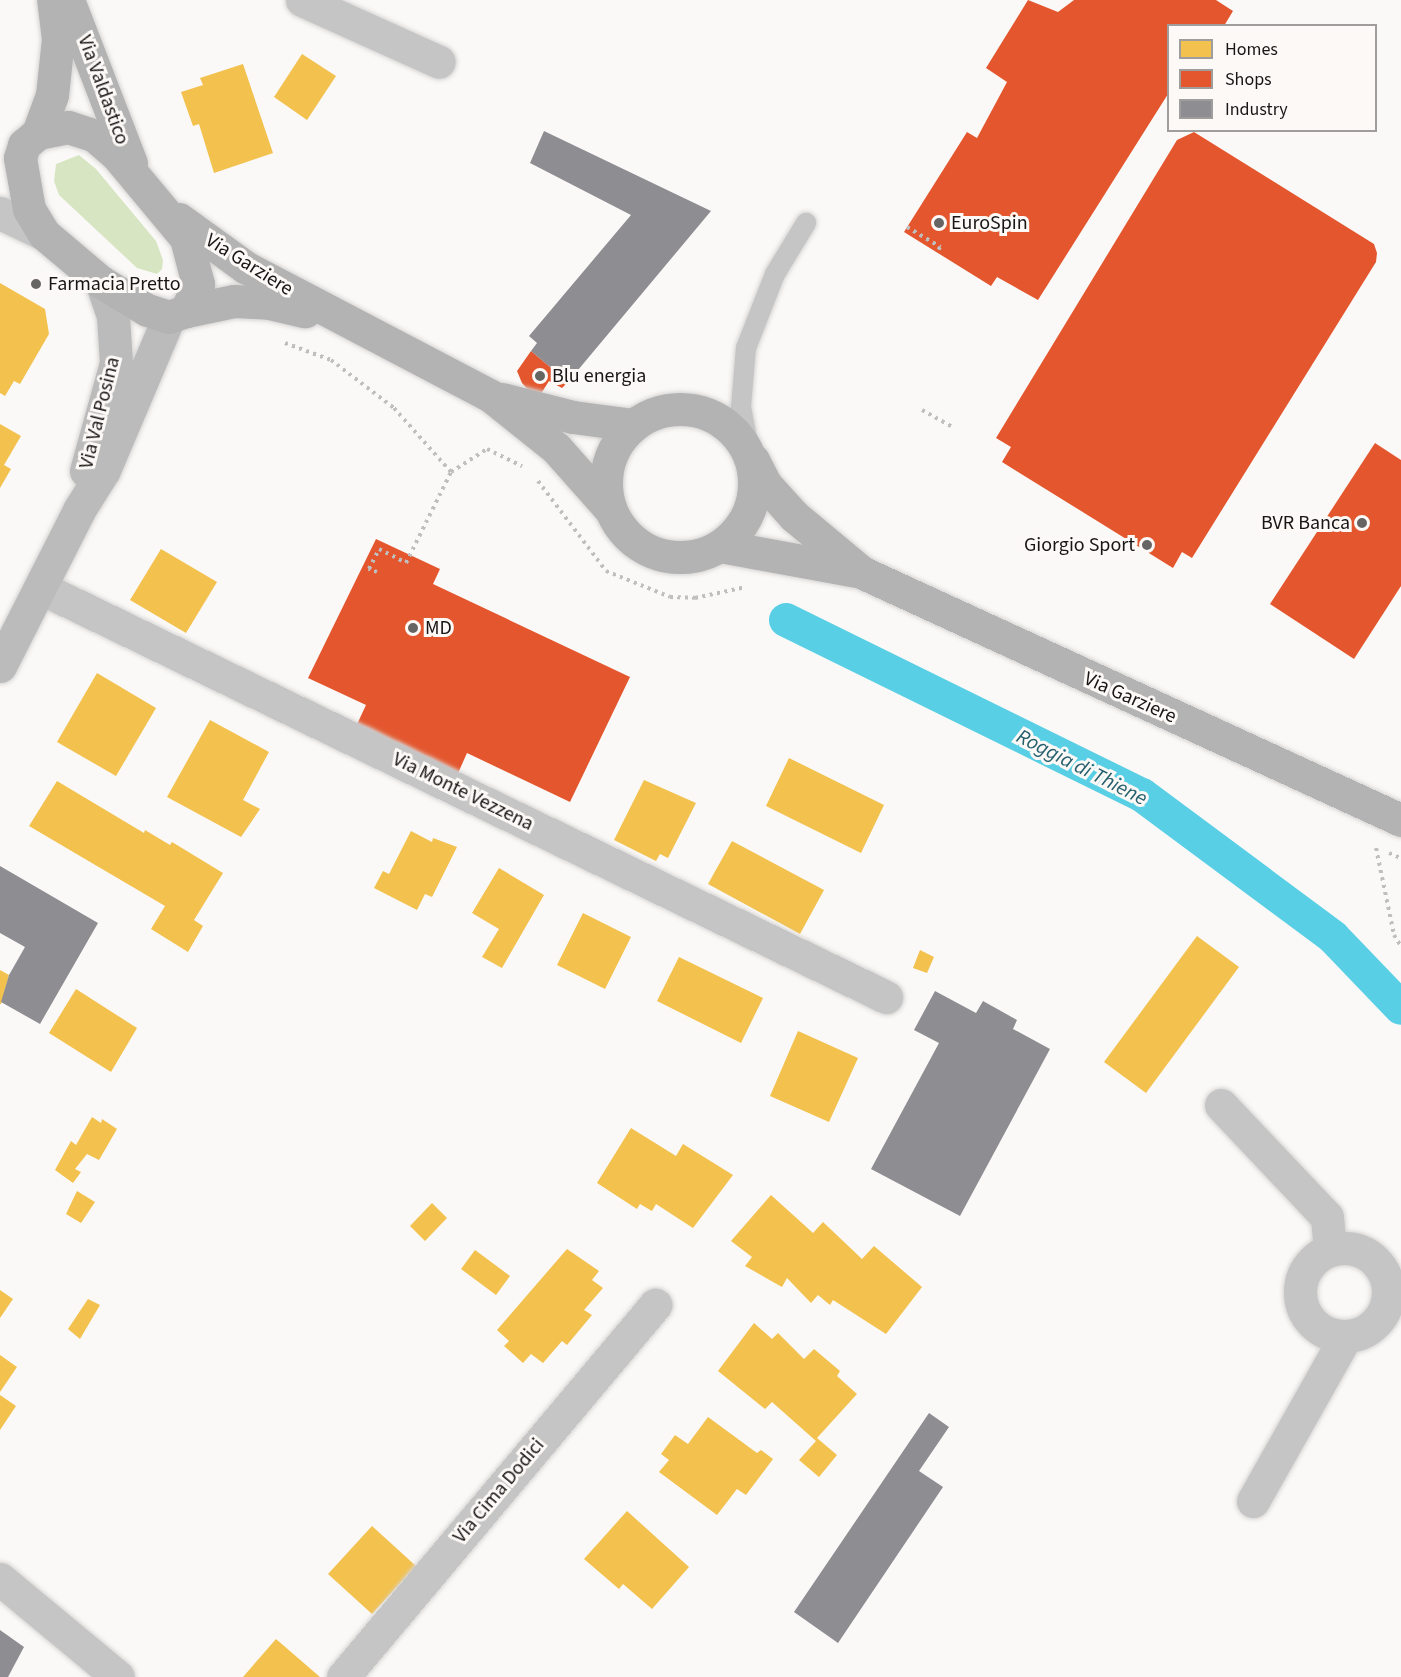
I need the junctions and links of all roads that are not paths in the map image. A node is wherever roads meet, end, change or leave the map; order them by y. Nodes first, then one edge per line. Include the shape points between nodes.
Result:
1 (53, 0) edge
2 (68, 0) edge
3 (302, 0) edge
4 (439, 62) dead end
5 (19, 150) edge
6 (139, 181) junction
7 (163, 207) junction
8 (0, 213) edge
9 (806, 223) dead end
10 (44, 234) junction
11 (101, 282) junction
12 (178, 314) junction
13 (339, 319) junction
14 (491, 396) junction
15 (633, 425) junction
16 (750, 454) junction
17 (610, 509) junction
18 (79, 510) junction
19 (720, 546) junction
20 (861, 572) junction
21 (41, 588) junction
22 (0, 666) edge
23 (1401, 820) edge
24 (886, 996) dead end
25 (1221, 1105) dead end
26 (1330, 1250) junction
27 (655, 1305) dead end
28 (1393, 1311) edge
29 (1346, 1336) junction
30 (1253, 1501) dead end
31 (0, 1579) edge
32 (118, 1677) edge
33 (343, 1677) edge

1 - 5 main road, Via Valdastico via 58,39 52,95
2 - 6 main road, Via Valdastico
3 - 4 street
5 - 6 main road via 68,127 95,136
5 - 10 main road via 29,209
6 - 7 main road
7 - 12 main road via 186,238 198,284
7 - 13 main road, Via Garziere via 245,267
8 - 10 street
9 - 16 lane via 775,274 746,348 741,407
10 - 11 main road
11 - 12 main road via 147,310
11 - 18 main road, Via Val Posina via 113,316 116,363 86,467
12 - 13 main road, Via Garziere via 234,301
12 - 18 main road, Via Val Posina via 104,470
13 - 14 main road, Via Garziere
14 - 15 main road, Via Garziere via 573,417
14 - 17 main road, Via Garziere via 556,448
15 - 16 main road, Via Garziere via 658,412 685,408 712,415 735,431
15 - 17 main road, Via Garziere via 622,436 608,463 606,494
16 - 19 main road, Via Garziere via 754,495 736,533
16 - 20 main road, Via Garziere via 766,484 794,516
17 - 19 main road, Via Garziere via 636,543 656,553 678,557
18 - 21 main road, Via Val Posina
19 - 20 main road, Via Garziere
20 - 23 main road, Via Garziere
21 - 22 main road, Via Val Posina
21 - 24 street, Via Monte Vezzena
25 - 26 street via 1327,1217
26 - 28 street via 1358,1250 1371,1257 1387,1280
26 - 29 street via 1308,1267 1300,1293 1302,1307 1314,1324 1332,1335
27 - 33 street, Via Cima Dodici
28 - 29 street via 1369,1328
29 - 30 street
31 - 32 street

